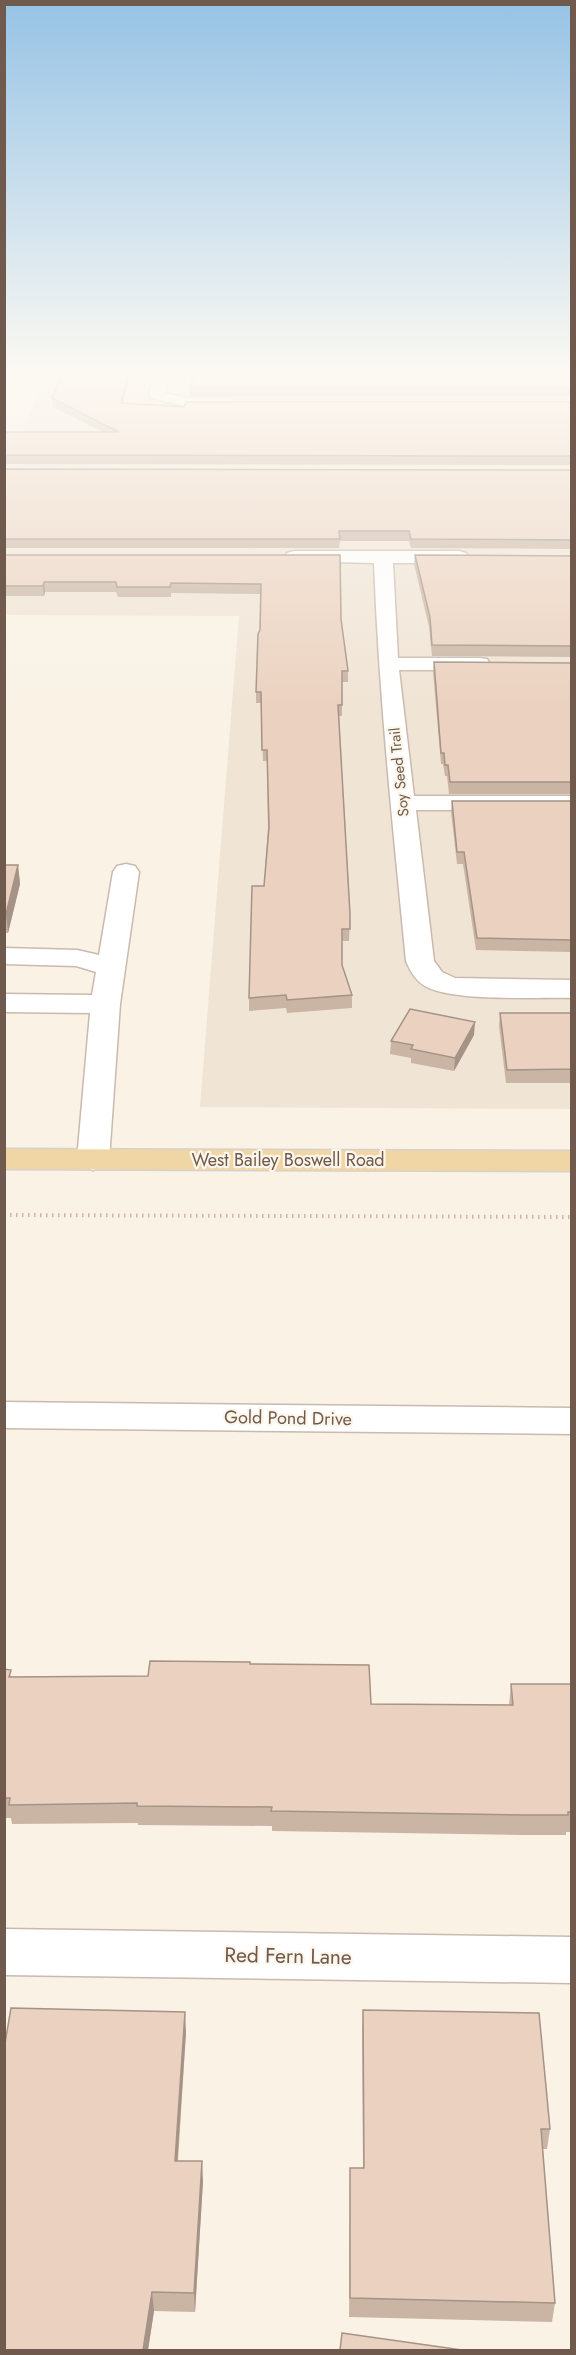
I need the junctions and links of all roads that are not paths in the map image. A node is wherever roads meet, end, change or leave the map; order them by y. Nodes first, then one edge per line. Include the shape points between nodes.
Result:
1 (277, 557) edge
2 (383, 557) junction
3 (477, 557) edge
4 (388, 664) junction
5 (502, 664) edge
6 (402, 803) junction
7 (572, 803) edge
8 (126, 872) dead end
9 (4, 956) edge
10 (111, 968) junction
11 (572, 989) edge
12 (4, 1003) edge
13 (105, 1004) junction
14 (4, 1159) edge
15 (93, 1160) junction
16 (572, 1161) edge
17 (4, 1415) edge
18 (572, 1421) edge
19 (4, 1952) edge
20 (572, 1960) edge

1 - 2 street
2 - 3 street
2 - 4 street, Soy Seed Trail
4 - 5 street
4 - 6 street, Soy Seed Trail
6 - 7 street
6 - 11 street, Soy Seed Trail via 420,961 425,973 435,982 453,987
8 - 10 street
9 - 10 street via 77,958
10 - 13 street
12 - 13 street
13 - 15 street
14 - 15 main road, West Bailey Boswell Road
15 - 16 main road, West Bailey Boswell Road
17 - 18 street, Gold Pond Drive
19 - 20 street, Red Fern Lane

